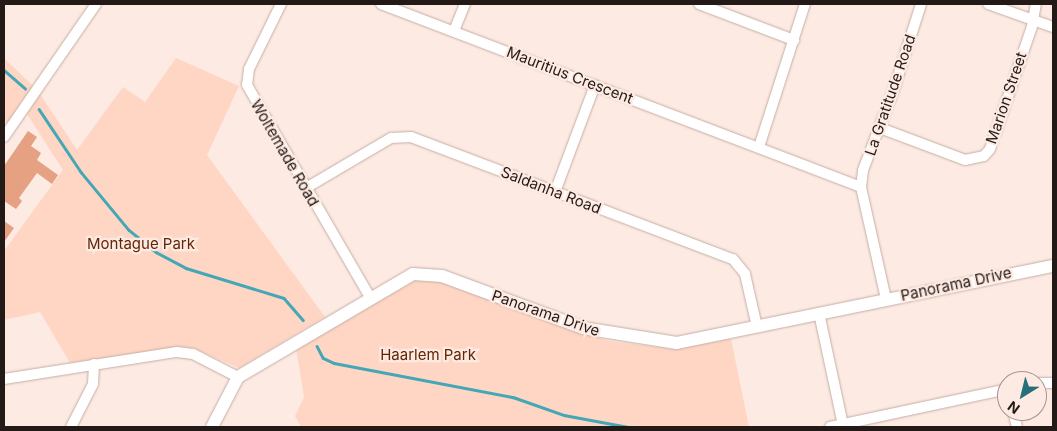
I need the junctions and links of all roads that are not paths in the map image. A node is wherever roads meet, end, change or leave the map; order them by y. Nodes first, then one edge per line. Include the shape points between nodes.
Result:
1 (96, 4) edge
2 (281, 4) edge
3 (381, 4) edge
4 (465, 4) edge
5 (698, 4) edge
6 (805, 4) edge
7 (921, 4) edge
8 (988, 4) edge
9 (1036, 4) edge
10 (1032, 19) junction
11 (1053, 27) edge
12 (454, 31) junction
13 (794, 40) junction
14 (595, 85) junction
15 (880, 128) junction
16 (4, 138) edge
17 (760, 147) junction
18 (861, 187) junction
19 (306, 188) junction
20 (555, 192) junction
21 (1053, 266) edge
22 (370, 297) junction
23 (886, 299) junction
24 (820, 313) junction
25 (757, 327) junction
26 (94, 364) junction
27 (238, 377) junction
28 (4, 379) edge
29 (997, 391) edge
30 (843, 425) junction
31 (71, 427) edge
32 (212, 427) edge
33 (830, 427) edge

1 - 16 street
2 - 19 street, Woltemade Road via 249,69 247,85
3 - 12 street, Mauritius Crescent
4 - 12 street
5 - 13 street
6 - 13 street
7 - 15 street, La Gratitude Road
8 - 10 street
9 - 10 street
10 - 11 street
10 - 15 street, Marion Street via 990,148 984,156 965,160
12 - 14 street, Mauritius Crescent
13 - 17 street
14 - 17 street, Mauritius Crescent
14 - 20 street
15 - 18 street, La Gratitude Road via 863,170
17 - 18 street, Mauritius Crescent
18 - 23 street
19 - 20 street, Saldanha Road via 390,138 401,135
19 - 22 street, Woltemade Road
20 - 25 street, Saldanha Road via 736,262 745,274
21 - 23 street, Panorama Drive
22 - 25 street, Panorama Drive via 407,276 430,273 611,335 677,343
22 - 27 street, Panorama Drive
23 - 24 street, Panorama Drive
24 - 25 street, Panorama Drive
24 - 30 street
26 - 27 street via 182,352
26 - 28 street
26 - 31 street via 93,384
27 - 32 street
29 - 30 street
30 - 33 street

